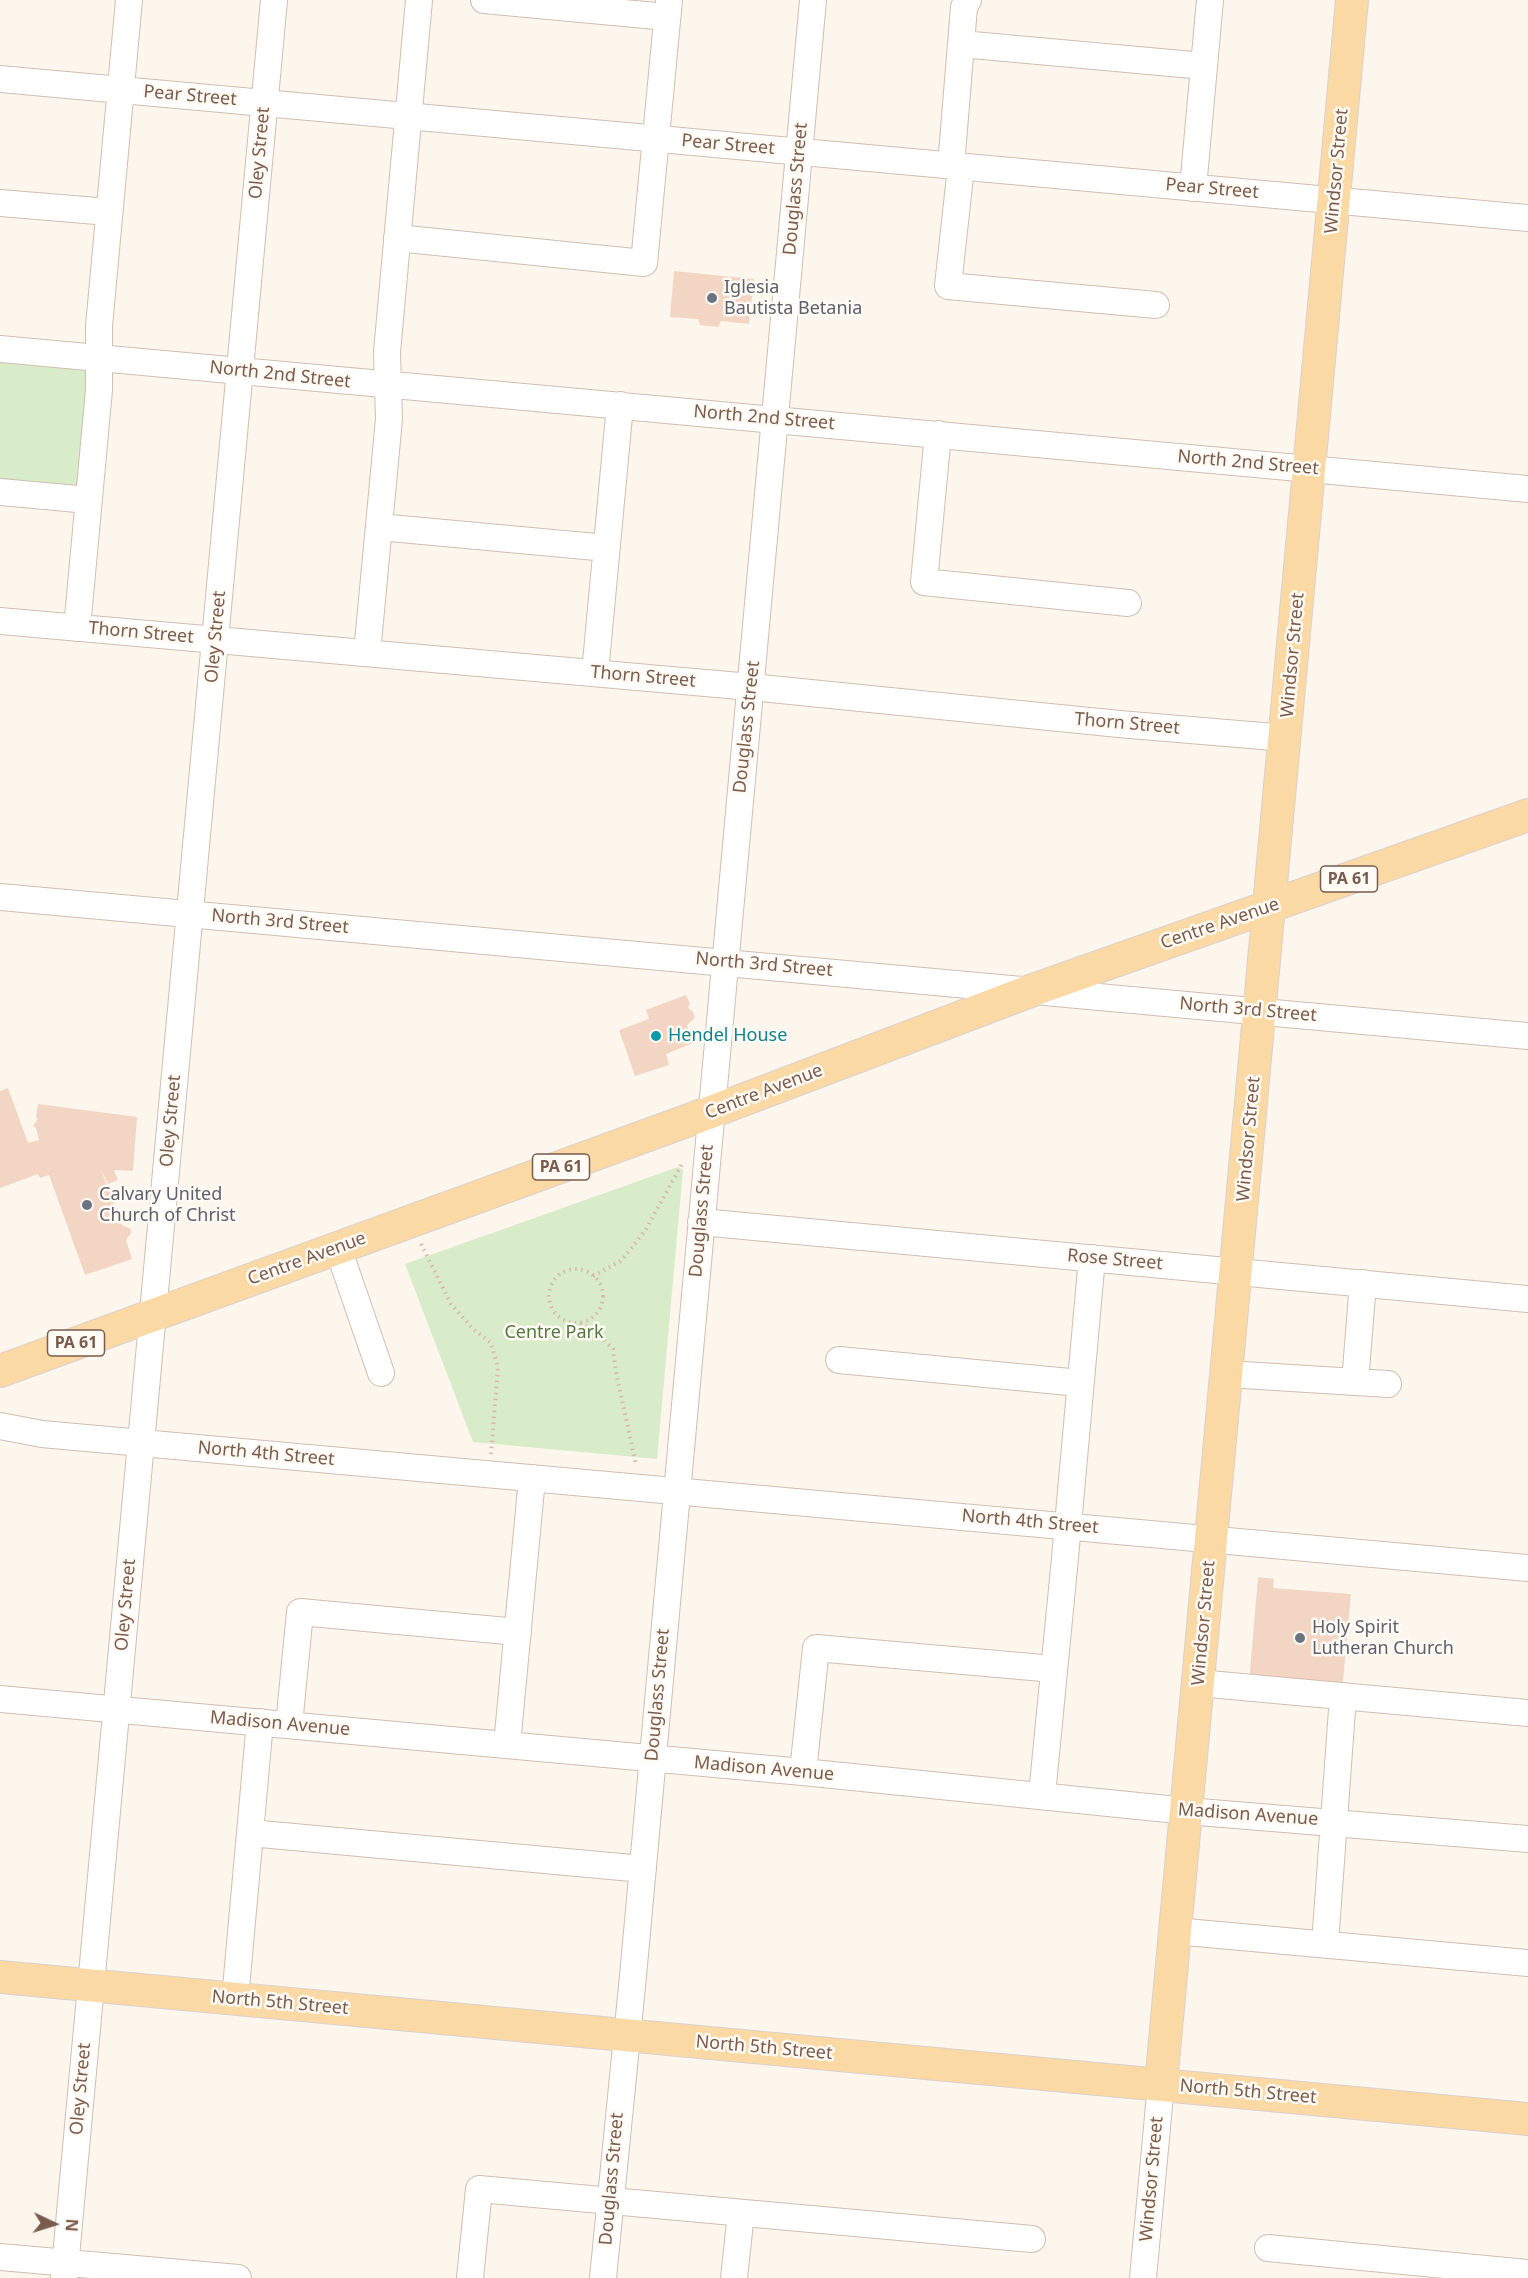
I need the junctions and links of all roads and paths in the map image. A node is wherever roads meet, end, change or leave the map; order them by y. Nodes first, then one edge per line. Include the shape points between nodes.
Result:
1 (129, 0) edge
2 (274, 0) edge
3 (419, 0) edge
4 (484, 0) edge
5 (813, 0) edge
6 (968, 0) edge
7 (1210, 0) edge
8 (1352, 0) edge
9 (668, 8) edge
10 (961, 44) junction
11 (1204, 66) junction
12 (0, 79) edge
13 (121, 90) junction
14 (264, 103) junction
15 (408, 116) junction
16 (655, 139) junction
17 (799, 152) junction
18 (956, 166) junction
19 (1193, 188) junction
20 (1335, 200) junction
21 (0, 203) edge
22 (109, 212) junction
23 (1528, 218) edge
24 (397, 238) junction
25 (1156, 305) dead end
26 (0, 349) edge
27 (99, 357) junction
28 (240, 371) junction
29 (388, 383) junction
30 (620, 405) junction
31 (776, 419) junction
32 (938, 434) junction
33 (1310, 469) junction
34 (1528, 489) edge
35 (0, 492) edge
36 (88, 500) junction
37 (379, 527) junction
38 (607, 548) junction
39 (1128, 603) dead end
40 (0, 621) edge
41 (77, 628) junction
42 (216, 640) junction
43 (367, 653) junction
44 (596, 673) junction
45 (750, 687) junction
46 (1286, 738) junction
47 (1528, 815) edge
48 (0, 897) edge
49 (1270, 907) junction
50 (191, 914) junction
51 (726, 961) junction
52 (1033, 990) junction
53 (1260, 1011) junction
54 (1528, 1036) edge
55 (711, 1112) junction
56 (684, 1161) dead end
57 (410, 1221) junction
58 (701, 1222) junction
59 (338, 1248) junction
60 (1092, 1258) junction
61 (1236, 1272) junction
62 (593, 1276) junction
63 (1363, 1283) junction
64 (1528, 1299) edge
65 (153, 1315) junction
66 (580, 1323) junction
67 (839, 1360) dead end
68 (0, 1371) edge
69 (381, 1373) dead end
70 (1227, 1374) junction
71 (1355, 1382) junction
72 (1080, 1383) junction
73 (1388, 1384) dead end
74 (0, 1426) edge
75 (141, 1443) junction
76 (489, 1474) junction
77 (532, 1478) junction
78 (640, 1487) junction
79 (676, 1491) junction
80 (1067, 1526) junction
81 (1212, 1539) junction
82 (1528, 1568) edge
83 (518, 1632) junction
84 (1054, 1669) junction
85 (1198, 1683) junction
86 (1344, 1696) junction
87 (0, 1699) edge
88 (116, 1709) junction
89 (1528, 1713) edge
90 (260, 1722) junction
91 (289, 1725) junction
92 (507, 1745) junction
93 (652, 1758) junction
94 (803, 1772) junction
95 (1042, 1795) junction
96 (1187, 1811) junction
97 (1333, 1821) junction
98 (250, 1833) junction
99 (1528, 1839) edge
100 (643, 1869) junction
101 (1175, 1931) junction
102 (1325, 1944) junction
103 (1528, 1963) edge
104 (0, 1977) edge
105 (91, 1985) junction
106 (235, 1999) junction
107 (627, 2035) junction
108 (1161, 2084) junction
109 (1528, 2118) edge
110 (610, 2201) junction
111 (741, 2213) junction
112 (1032, 2240) dead end
113 (1268, 2248) dead end
114 (0, 2257) edge
115 (65, 2270) edge
116 (1528, 2273) edge
117 (238, 2278) edge
118 (470, 2278) edge
119 (603, 2278) edge
120 (734, 2278) edge
121 (1143, 2278) edge

1 - 13 street
2 - 14 street, Oley Street
3 - 15 street
4 - 9 street
5 - 17 street, Douglass Street
6 - 10 street
7 - 11 street
8 - 20 main road, Windsor Street
9 - 16 street
10 - 11 street
10 - 18 street
11 - 19 street
12 - 13 street, Pear Street
13 - 14 street, Pear Street
13 - 22 street
14 - 15 street, Pear Street
14 - 28 street, Oley Street
15 - 16 street, Pear Street
15 - 24 street
16 - 17 street, Pear Street
16 - 24 street via 645,263
17 - 18 street, Pear Street
17 - 31 street, Douglass Street
18 - 19 street, Pear Street
18 - 25 street via 948,286
19 - 20 street, Pear Street
20 - 23 street, Pear Street
20 - 33 main road, Windsor Street
21 - 22 street
22 - 27 street
24 - 29 street
26 - 27 street, North 2nd Street
27 - 28 street, North 2nd Street
27 - 36 street
28 - 29 street, North 2nd Street
28 - 42 street, Oley Street
29 - 30 street, North 2nd Street
29 - 37 street via 389,419
30 - 31 street, North 2nd Street
30 - 38 street
31 - 32 street, North 2nd Street
31 - 45 street, Douglass Street
32 - 33 street, North 2nd Street
32 - 39 street via 924,582
33 - 34 street, North 2nd Street
33 - 46 main road, Windsor Street
35 - 36 street
36 - 41 street
37 - 38 street
37 - 43 street
38 - 44 street
40 - 41 street, Thorn Street
41 - 42 street, Thorn Street
42 - 43 street, Thorn Street
42 - 50 street, Oley Street
43 - 44 street, Thorn Street
44 - 45 street, Thorn Street
45 - 46 street, Thorn Street
45 - 51 street, Douglass Street
46 - 49 main road, Windsor Street
47 - 49 main road, Centre Avenue / PA 61
48 - 50 street, North 3rd Street
49 - 52 main road, Centre Avenue / PA 61
49 - 53 main road, Windsor Street
50 - 51 street, North 3rd Street
50 - 65 street, Oley Street
51 - 52 street, North 3rd Street
51 - 55 street, Douglass Street
52 - 53 street, North 3rd Street
52 - 55 main road, Centre Avenue / PA 61
53 - 54 street, North 3rd Street
53 - 61 main road, Windsor Street
55 - 57 main road, Centre Avenue / PA 61
55 - 58 street, Douglass Street
56 - 62 path via 645,1231 621,1261
57 - 59 main road, Centre Avenue / PA 61
57 - 76 path via 450,1304 491,1343 498,1367
58 - 60 street, Rose Street
58 - 79 street, Douglass Street
59 - 65 main road, Centre Avenue / PA 61
59 - 69 street
60 - 61 street, Rose Street
60 - 72 street
61 - 63 street, Rose Street
61 - 70 main road, Windsor Street
62 - 66 path via 601,1287 602,1303 592,1317
62 - 66 path via 582,1270 568,1271 550,1289 549,1301 555,1314 566,1322
63 - 64 street, Rose Street
63 - 71 street
65 - 68 main road, Centre Avenue / PA 61
65 - 75 street, Oley Street
66 - 78 path via 613,1349
67 - 72 street
70 - 71 street
70 - 81 main road, Windsor Street
71 - 73 street
72 - 80 street
74 - 75 street, North 4th Street
75 - 76 street, North 4th Street
75 - 88 street, Oley Street
76 - 77 street, North 4th Street
77 - 78 street, North 4th Street
77 - 83 street
78 - 79 street, North 4th Street
79 - 80 street, North 4th Street
79 - 93 street, Douglass Street
80 - 81 street, North 4th Street
80 - 84 street
81 - 82 street, North 4th Street
81 - 85 main road, Windsor Street
83 - 91 street via 300,1612
83 - 92 street
84 - 94 street via 816,1648
84 - 95 street
85 - 86 street
85 - 96 main road, Windsor Street
86 - 89 street
86 - 97 street
87 - 88 street, Madison Avenue
88 - 90 street, Madison Avenue
88 - 105 street, Oley Street
90 - 91 street, Madison Avenue
90 - 98 street
91 - 92 street, Madison Avenue
92 - 93 street, Madison Avenue
93 - 94 street, Madison Avenue
93 - 100 street, Douglass Street
94 - 95 street, Madison Avenue
95 - 96 street, Madison Avenue
96 - 97 street, Madison Avenue
96 - 101 main road, Windsor Street
97 - 99 street, Madison Avenue
97 - 102 street
98 - 100 street
98 - 106 street
100 - 107 street, Douglass Street
101 - 102 street
101 - 108 main road, Windsor Street
102 - 103 street
104 - 105 main road, North 5th Street
105 - 106 main road, North 5th Street
105 - 115 street, Oley Street
106 - 107 main road, North 5th Street
107 - 108 main road, North 5th Street
107 - 110 street, Douglass Street
108 - 109 main road, North 5th Street
108 - 121 street, Windsor Street
110 - 111 street
110 - 118 street via 479,2189
110 - 119 street, Douglass Street
111 - 112 street
111 - 120 street
113 - 116 street
114 - 115 street
115 - 117 street

